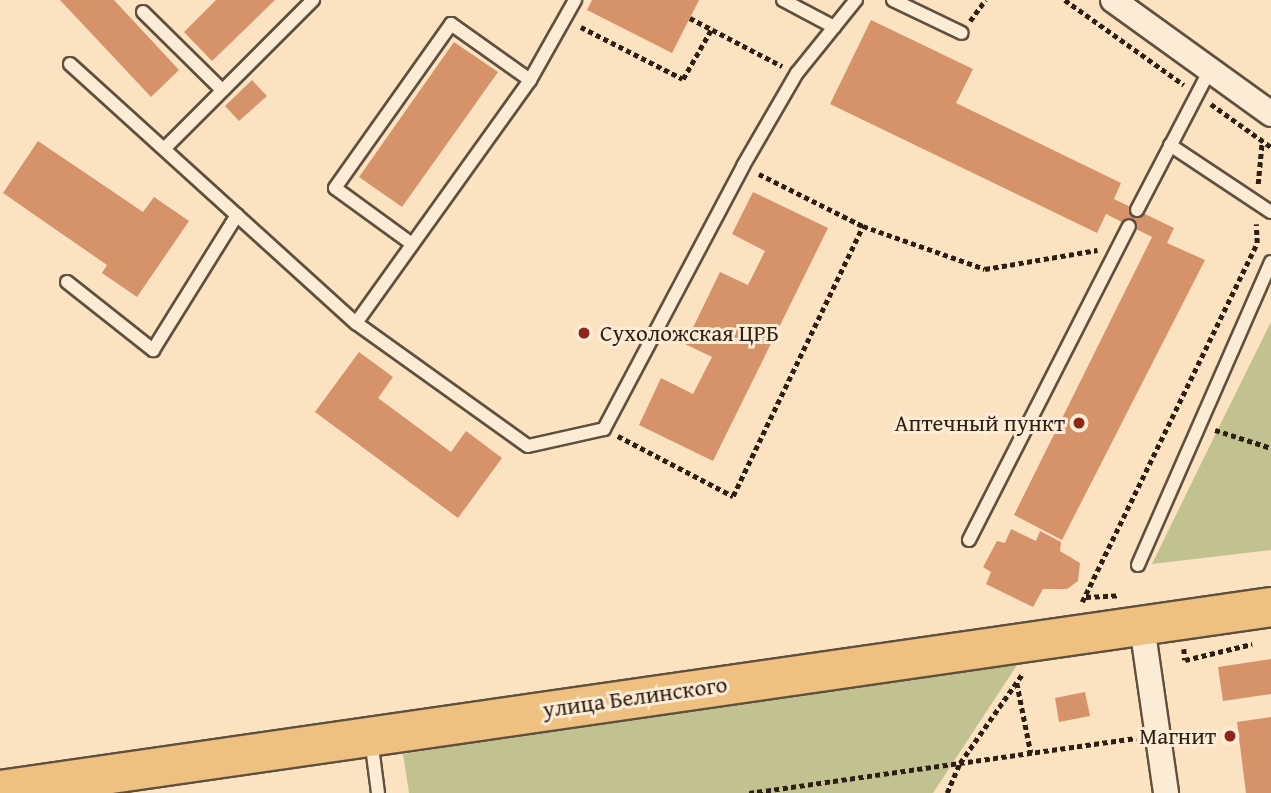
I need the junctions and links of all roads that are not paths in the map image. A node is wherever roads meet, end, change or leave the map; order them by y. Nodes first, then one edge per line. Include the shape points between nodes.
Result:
1 (313, 0) edge
2 (575, 0) edge
3 (783, 0) edge
4 (856, 0) edge
5 (893, 0) edge
6 (1112, 0) edge
7 (143, 12) dead end
8 (834, 27) junction
9 (962, 33) dead end
10 (70, 64) dead end
11 (1210, 71) junction
12 (530, 80) junction
13 (222, 90) junction
14 (1271, 114) edge
15 (1170, 145) junction
16 (164, 149) junction
17 (1137, 210) dead end
18 (1271, 212) edge
19 (237, 215) junction
20 (1129, 226) dead end
21 (412, 244) junction
22 (1271, 262) edge
23 (67, 282) dead end
24 (356, 323) junction
25 (969, 540) dead end
26 (1138, 565) dead end
27 (1271, 607) edge
28 (1142, 626) junction
29 (370, 735) junction
30 (0, 790) edge
31 (378, 793) edge
32 (1166, 793) edge

1 - 13 lane
2 - 12 lane
3 - 8 lane
4 - 8 lane
5 - 9 lane
6 - 11 street
7 - 13 lane
8 - 24 lane via 797,73 743,166 604,429 528,446
10 - 16 lane
11 - 14 street
11 - 15 lane
12 - 21 lane
12 - 21 lane via 451,24 335,188
13 - 16 lane
15 - 17 lane
15 - 18 lane
16 - 19 lane
19 - 23 lane via 153,350
19 - 24 lane
20 - 25 lane
21 - 24 lane
22 - 26 lane
27 - 28 main road, улица Белинского
28 - 29 main road, улица Белинского
28 - 32 street
29 - 30 main road, улица Белинского
29 - 31 lane

